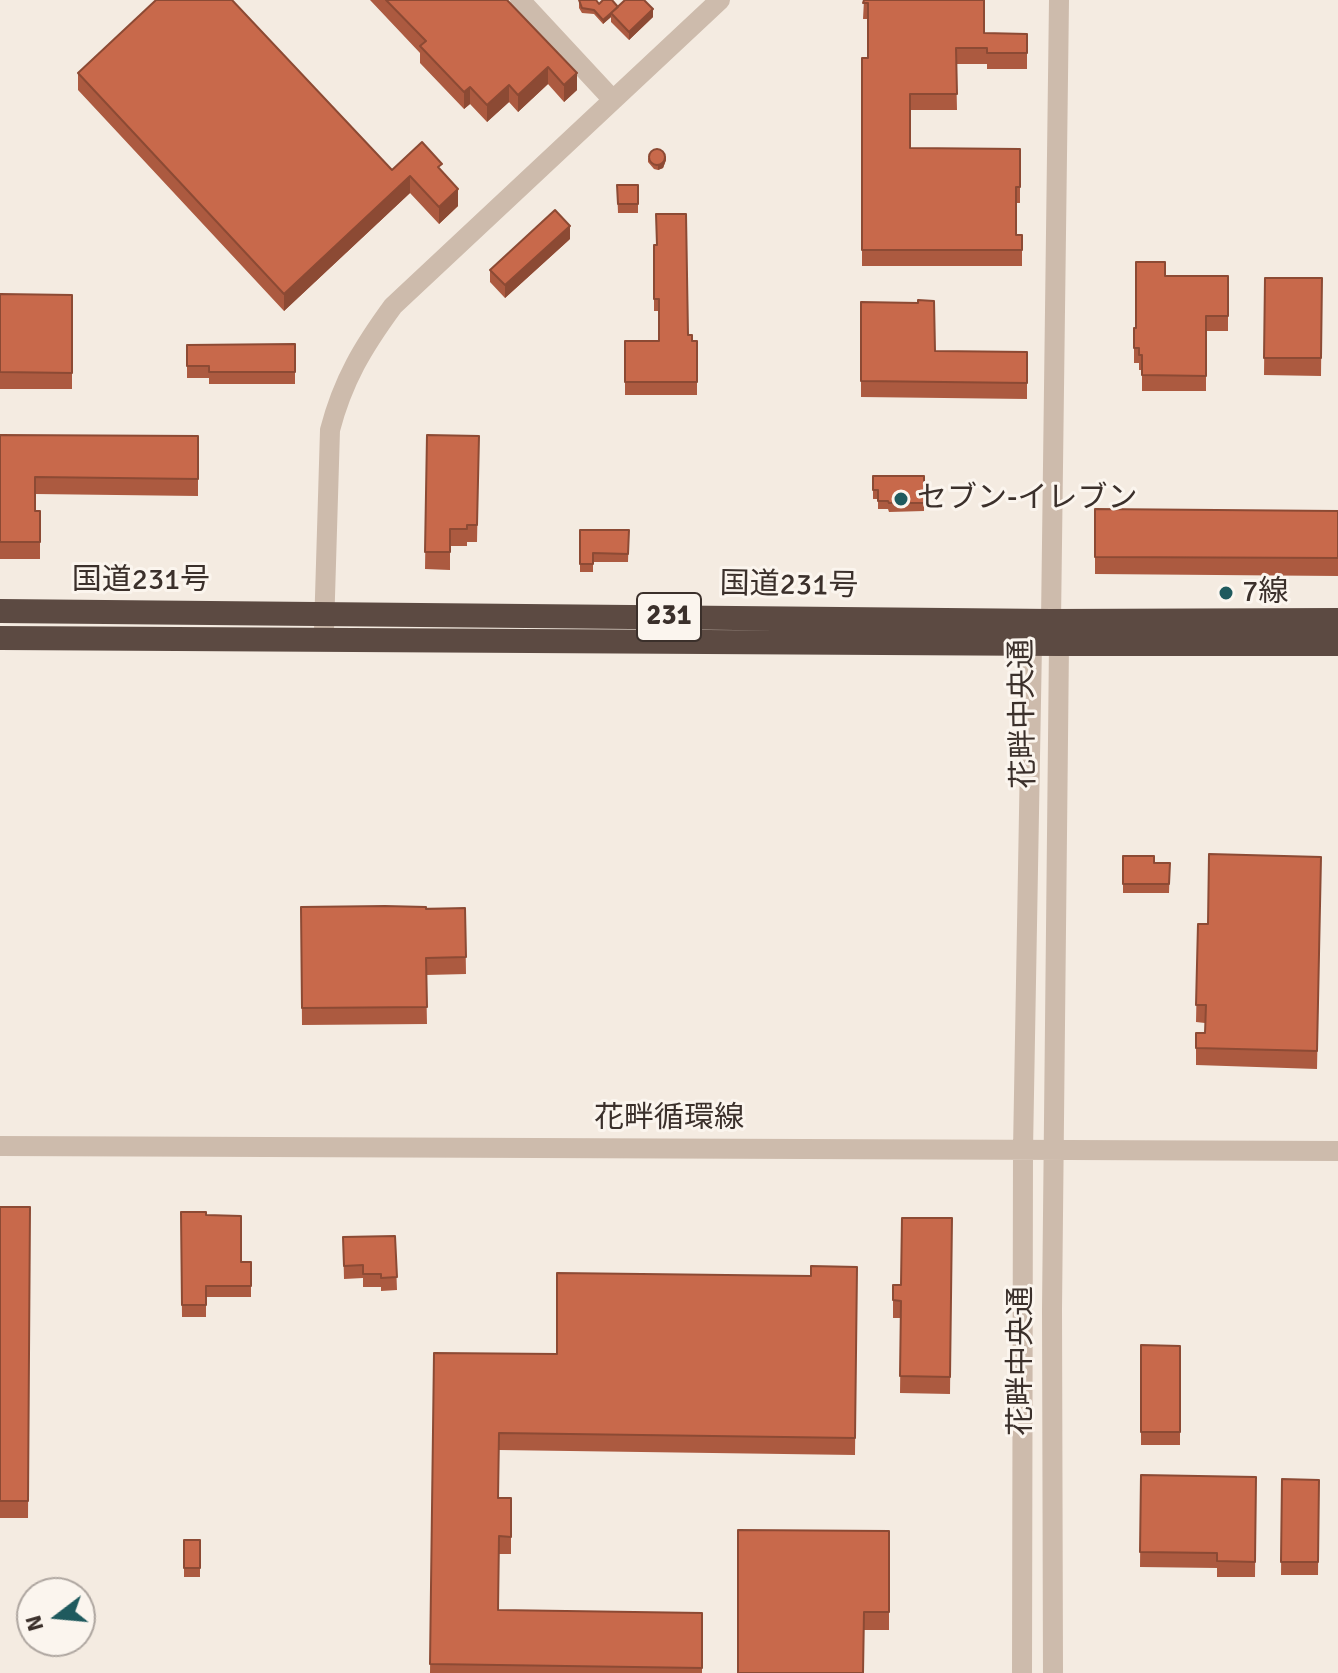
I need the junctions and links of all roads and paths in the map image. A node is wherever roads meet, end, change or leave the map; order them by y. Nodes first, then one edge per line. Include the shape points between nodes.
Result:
1 (520, 0) edge
2 (720, 0) edge
3 (1059, 0) edge
4 (613, 100) junction
5 (0, 611) edge
6 (324, 614) junction
7 (1338, 620) edge
8 (1051, 621) junction
9 (0, 638) edge
10 (324, 640) junction
11 (1032, 644) junction
12 (1059, 644) junction
13 (1338, 644) edge
14 (0, 1146) edge
15 (1023, 1150) junction
16 (1052, 1150) junction
17 (1338, 1151) edge
18 (1022, 1673) edge
19 (1053, 1673) edge

1 - 4 street
2 - 4 street
3 - 8 street
4 - 6 street via 393,306 351,369 330,430
5 - 6 highway, 国道231号 / 231
6 - 8 highway, 国道231号 / 231
6 - 10 street
7 - 8 highway, 国道231号 / 231
8 - 11 street, 花畔中央通
8 - 12 street, 花畔中央通
9 - 10 highway, 国道231号 / 231
10 - 11 highway, 国道231号 / 231
11 - 12 highway, 国道231号 / 231
11 - 15 street, 花畔中央通
12 - 13 highway, 国道231号 / 231
12 - 16 street, 花畔中央通
14 - 15 street, 花畔循環線
15 - 16 street, 花畔循環線
15 - 18 street, 花畔中央通
16 - 17 street, 花畔循環線
16 - 19 street, 花畔中央通

